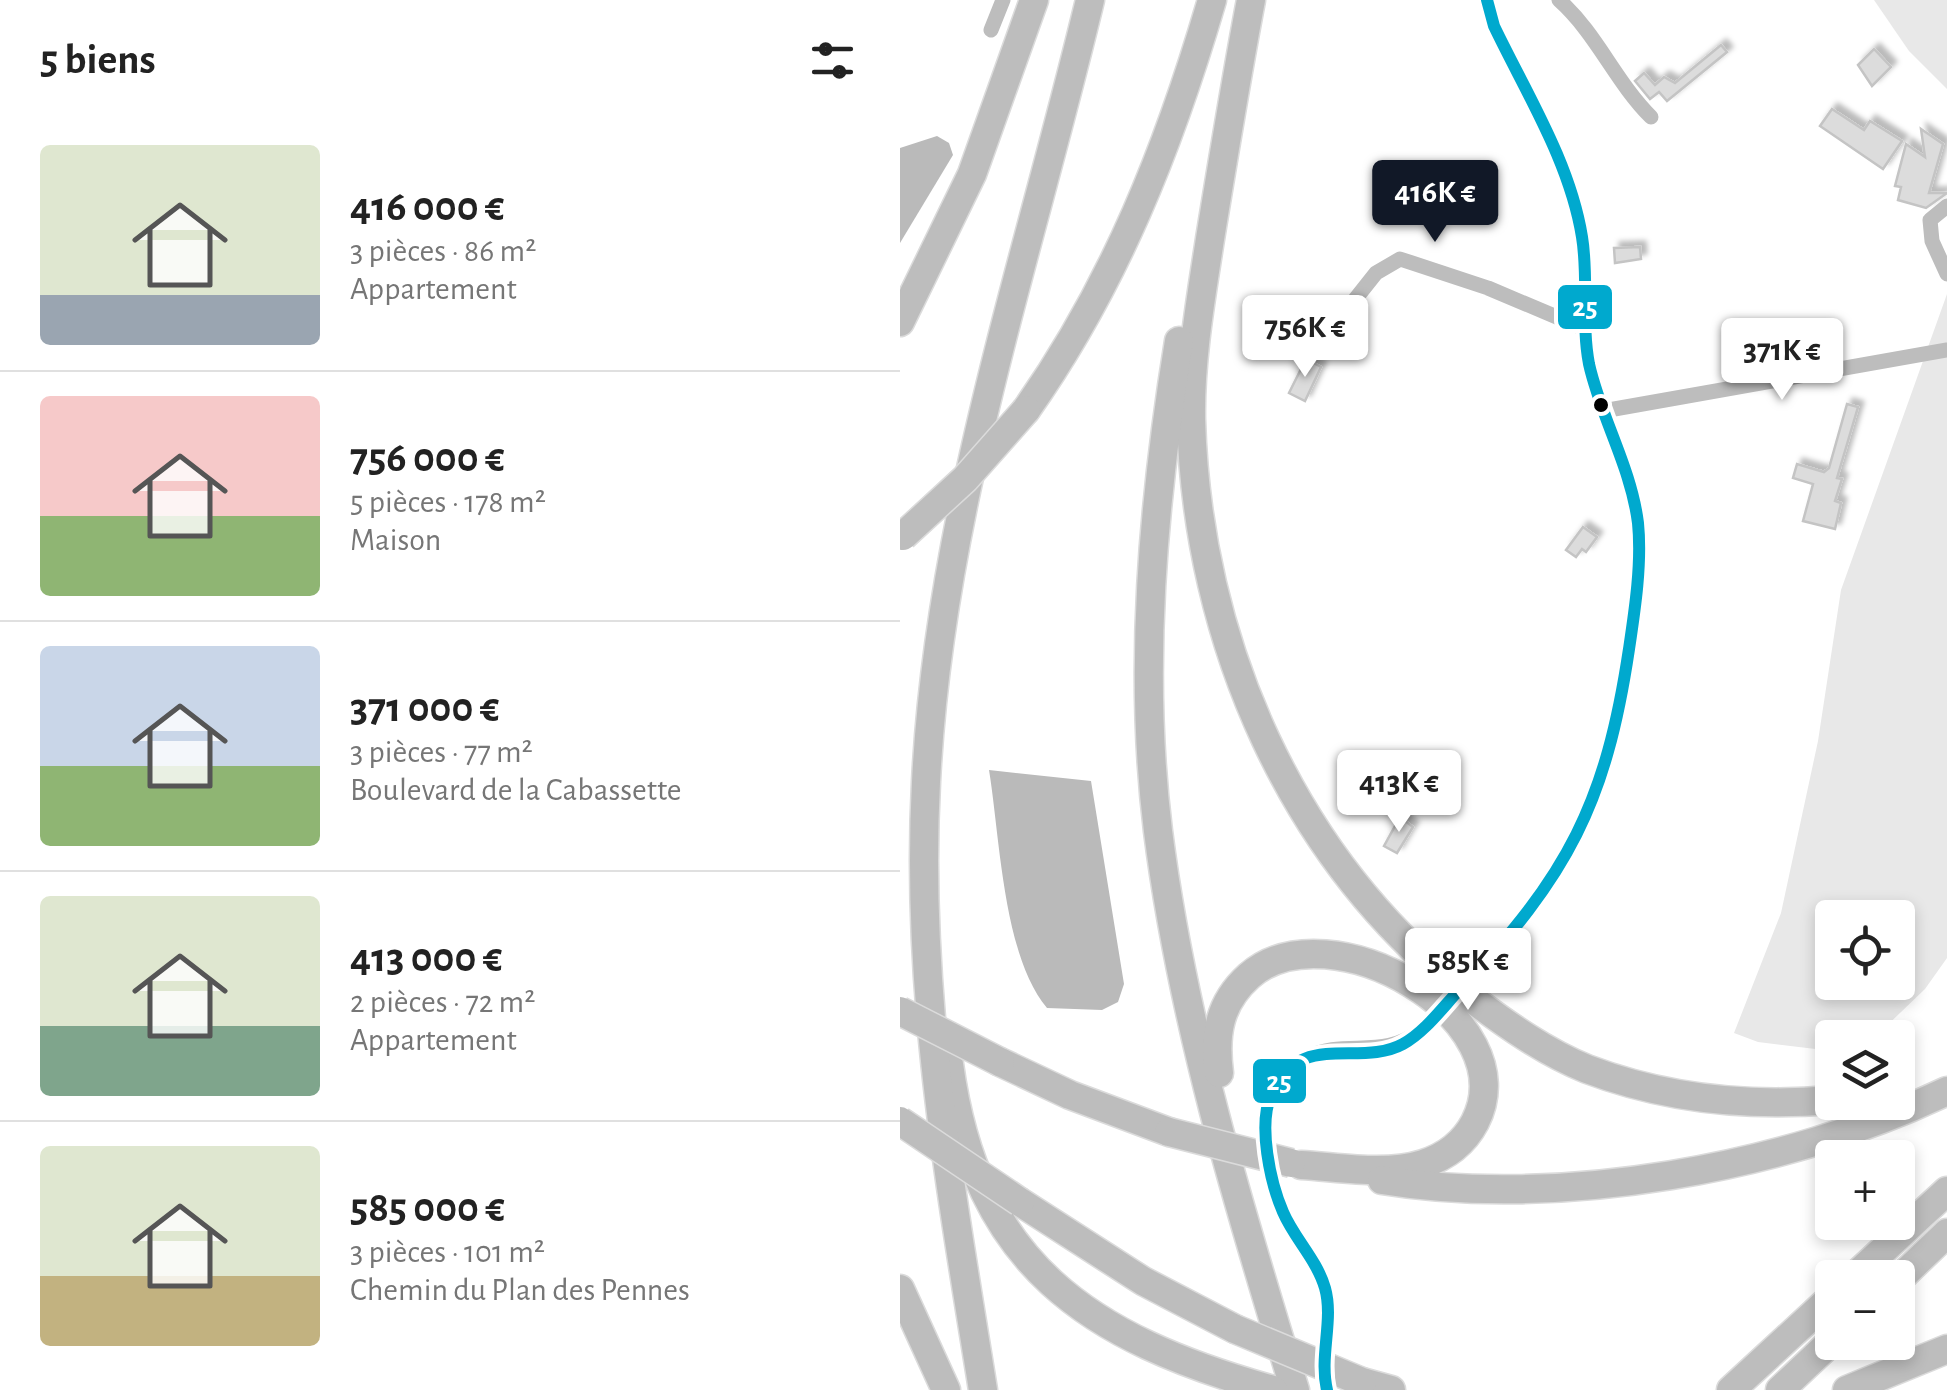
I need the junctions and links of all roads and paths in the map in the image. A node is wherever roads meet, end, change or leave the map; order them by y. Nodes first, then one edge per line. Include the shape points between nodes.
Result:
1 (1003, 0) edge
2 (1034, 0) edge
3 (1090, 0) edge
4 (1212, 0) edge
5 (1251, 0) edge
6 (1487, 0) edge
7 (1559, 0) edge
8 (992, 30) dead end
9 (1244, 36) junction
10 (1651, 117) dead end
11 (1947, 206) edge
12 (1947, 274) edge
13 (900, 322) edge
14 (1585, 329) junction
15 (1002, 338) junction
16 (1322, 341) dead end
17 (1947, 350) edge
18 (1602, 411) junction
19 (902, 537) edge
20 (900, 1011) edge
21 (1947, 1076) edge
22 (1915, 1085) edge
23 (1947, 1092) edge
24 (1815, 1101) edge
25 (900, 1121) edge
26 (1296, 1164) junction
27 (1947, 1191) edge
28 (1947, 1233) edge
29 (1872, 1260) edge
30 (1915, 1264) edge
31 (1262, 1270) junction
32 (900, 1289) edge
33 (1815, 1312) edge
34 (1947, 1349) edge
35 (1815, 1357) edge
36 (1266, 1388) edge
37 (946, 1390) edge
38 (982, 1390) edge
39 (1295, 1390) edge
40 (1327, 1390) edge
41 (1391, 1390) edge
42 (1731, 1390) edge
43 (1780, 1390) edge
44 (1846, 1390) edge

1 - 8 street
2 - 13 highway via 972,174
3 - 15 highway
4 - 19 highway, bridge via 1162,156 1079,331 1026,410
5 - 9 highway
6 - 14 street via 1576,206
7 - 10 street via 1578,16 1622,87
9 - 24 highway via 1200,302 1191,417 1209,584 1268,748 1308,817 1398,934 1519,1033 1583,1067 1676,1094 1742,1103
9 - 31 highway via 1164,436 1150,606 1150,708 1158,830 1182,970
11 - 12 street via 1930,220
14 - 16 street via 1400,259 1376,273
14 - 18 street
15 - 36 highway via 953,628 938,768 939,982 963,1128 993,1212 1046,1282 1126,1334
15 - 38 highway via 951,570 926,782 933,1062
17 - 18 street
18 - 40 street, bridge via 1629,480 1639,540 1619,716 1580,833 1532,906 1422,1029 1397,1046 1306,1058 1277,1082 1266,1110 1282,1210 1326,1290
20 - 26 highway, bridge via 1070,1095 1169,1132
21 - 22 highway
23 - 26 highway via 1791,1146 1630,1179 1472,1188
25 - 41 highway, bridge via 1143,1280 1235,1329
26 - 31 highway via 1383,1170 1423,1164 1462,1142 1482,1108 1485,1087 1476,1048 1447,1013 1382,969 1334,953 1302,953 1266,964 1227,1001 1218,1028 1218,1070
27 - 29 highway
28 - 30 highway
31 - 39 highway
32 - 37 highway
33 - 42 highway
34 - 44 highway
35 - 43 highway

